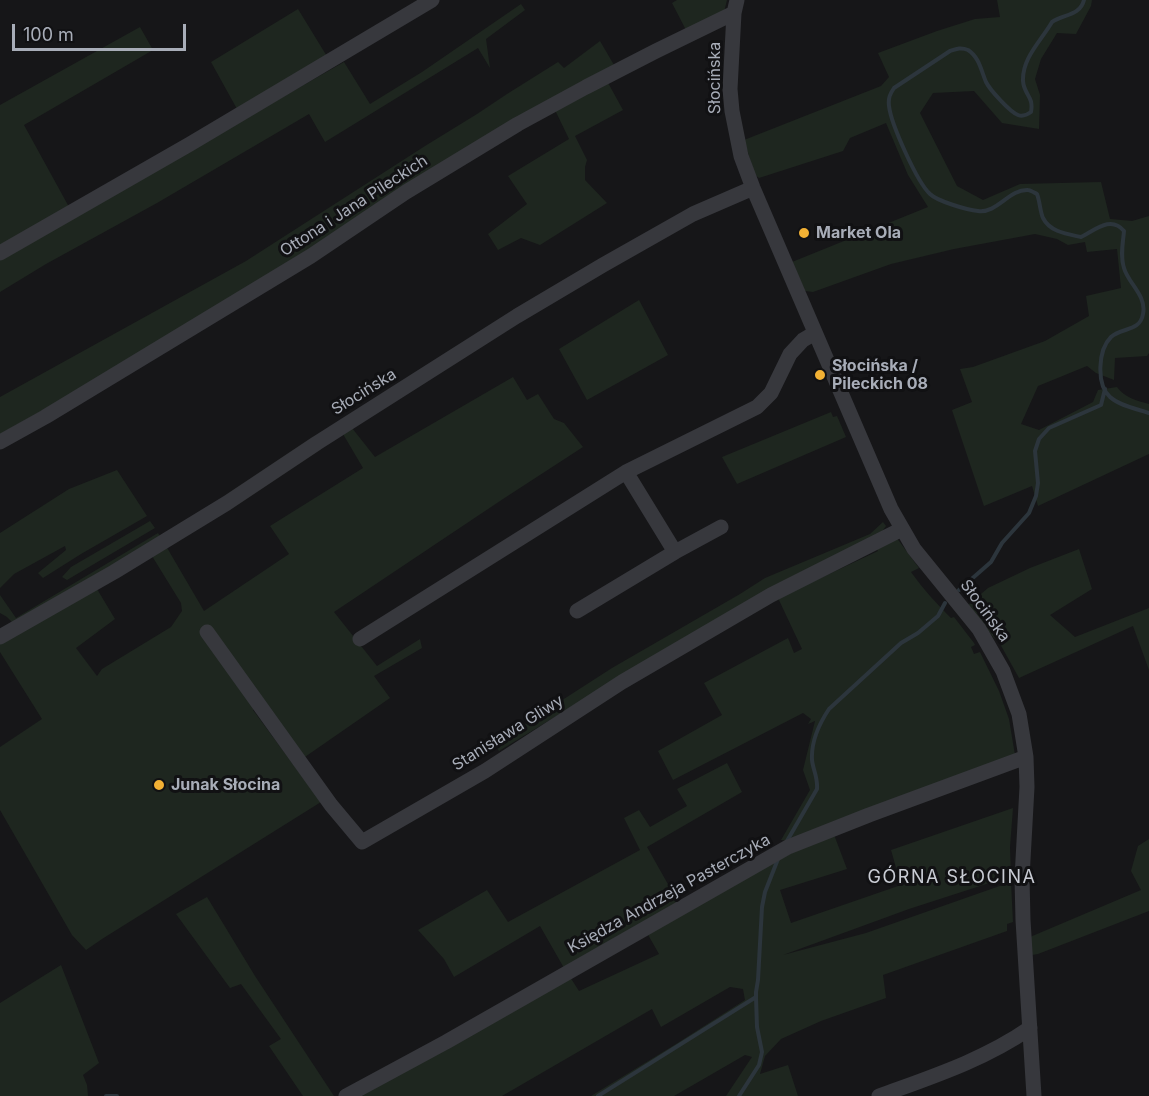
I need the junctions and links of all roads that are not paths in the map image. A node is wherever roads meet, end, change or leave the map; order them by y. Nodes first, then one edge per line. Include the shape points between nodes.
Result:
1 (432, 0) edge
2 (735, 7) edge
3 (753, 188) junction
4 (0, 253) edge
5 (815, 333) junction
6 (0, 442) edge
7 (626, 472) junction
8 (721, 527) dead end
9 (902, 529) junction
10 (675, 552) junction
11 (577, 611) dead end
12 (207, 632) dead end
13 (0, 637) edge
14 (360, 639) dead end
15 (1026, 757) junction
16 (1030, 1028) junction
17 (346, 1096) edge
18 (879, 1096) edge
19 (1034, 1096) edge

1 - 4 street
2 - 3 street, Słocińska via 732,111 741,156
2 - 6 street, Ottona i Jana Pileckich via 518,124 301,262
3 - 5 street, Słocińska
3 - 13 street, Słocińska via 693,214 603,264 190,526
5 - 7 street via 790,354 771,393 757,407
5 - 9 street, Słocińska
7 - 10 street
7 - 14 street
8 - 10 street
9 - 12 street, Stanisława Gliwy via 771,595 362,842
9 - 15 street, Słocińska via 995,654 1011,689
10 - 11 street
15 - 16 street, Słocińska via 1022,874
15 - 17 street, Księdza Andrzeja Pasterczyka via 788,847
16 - 18 street via 987,1054
16 - 19 street, Słocińska

